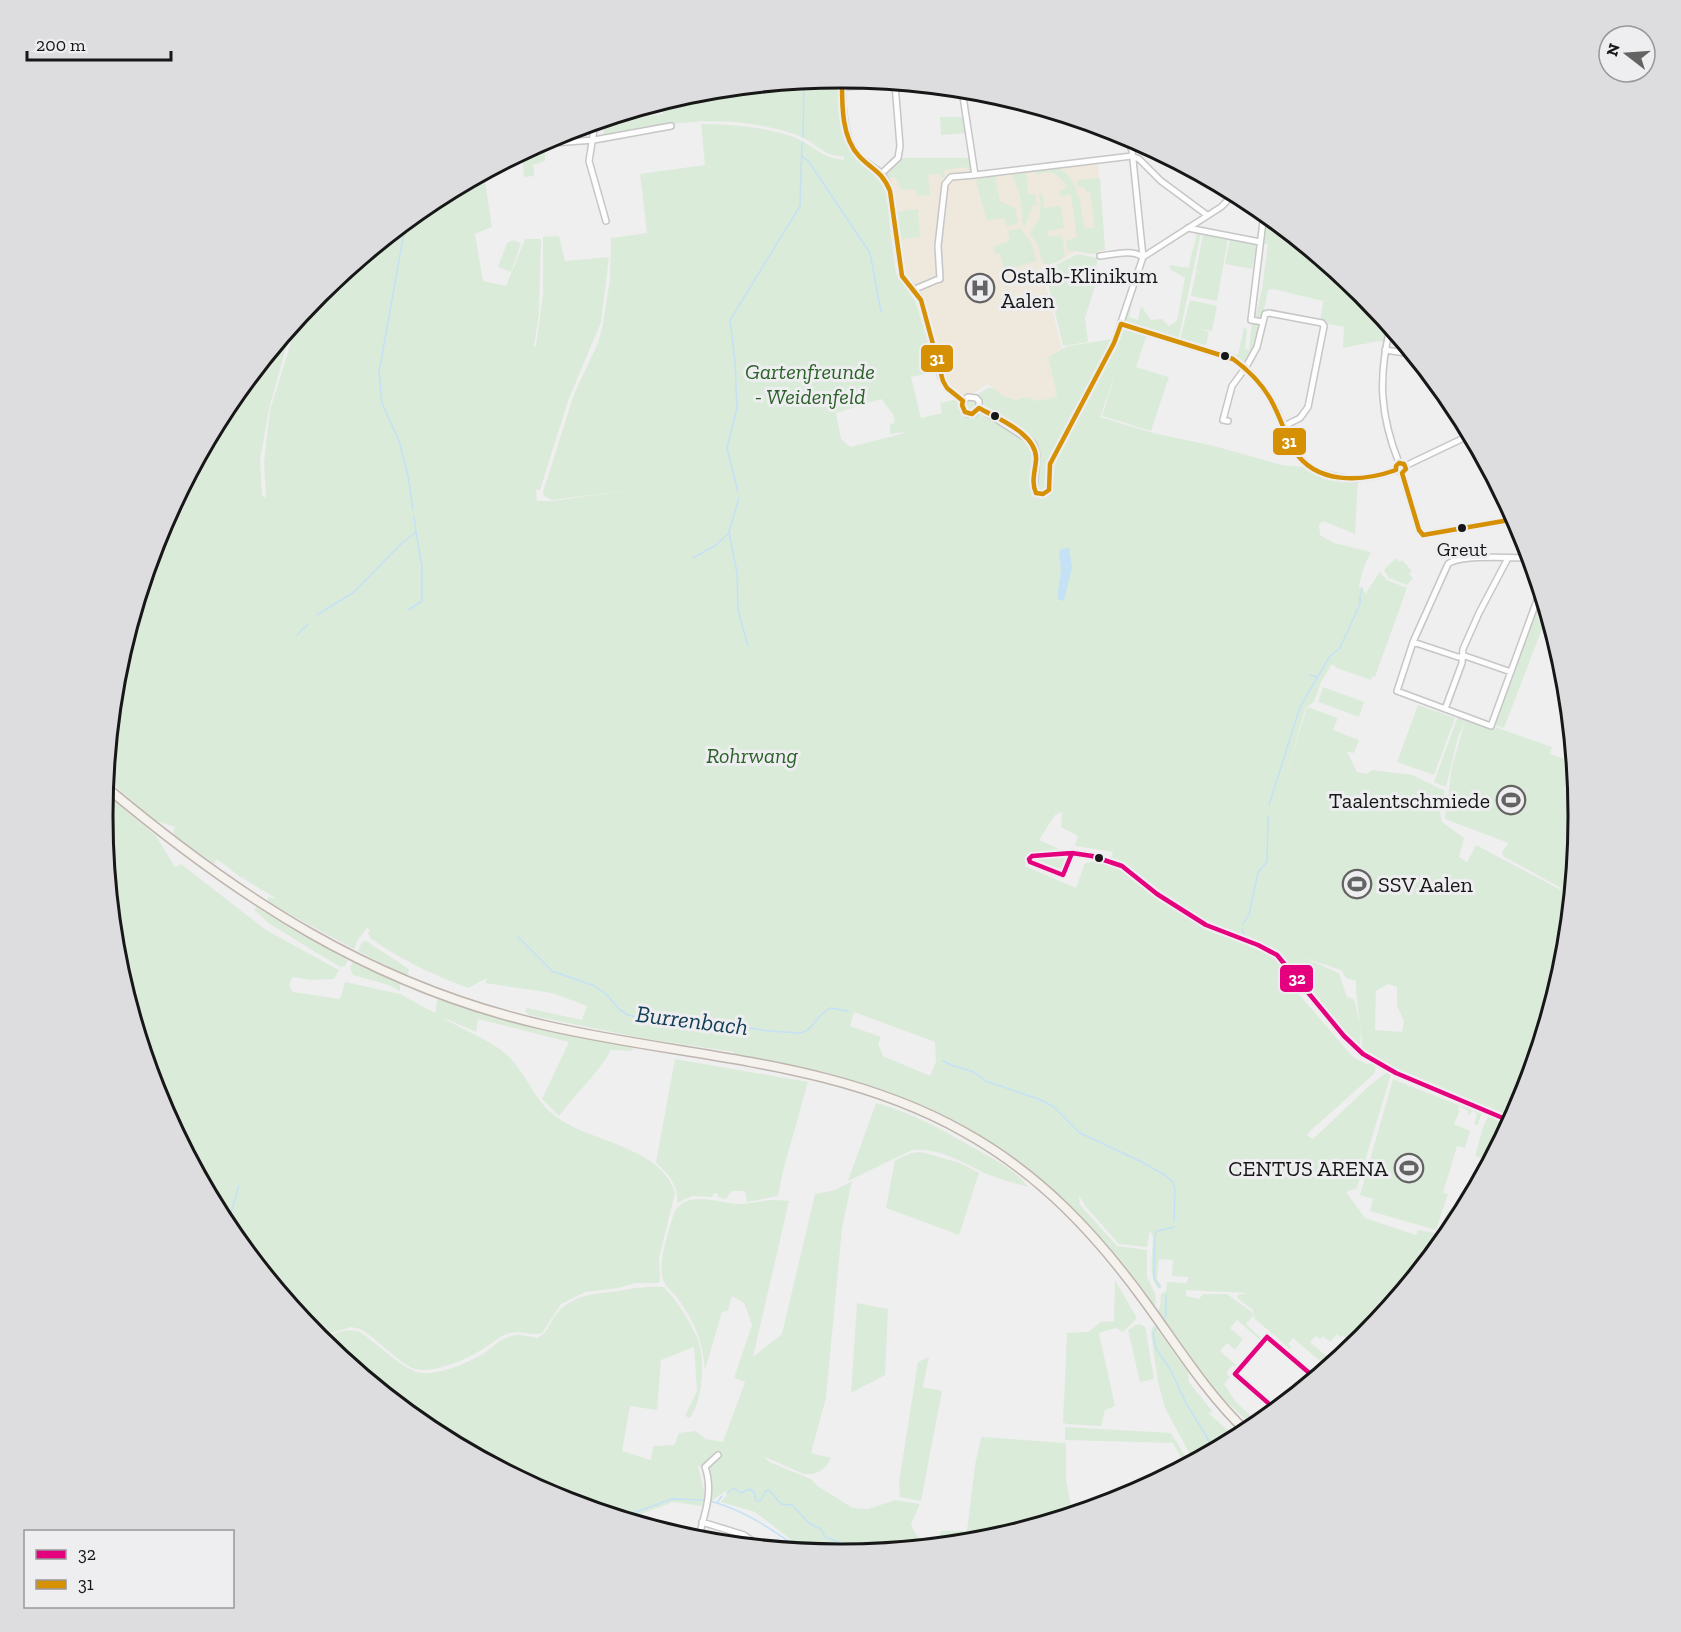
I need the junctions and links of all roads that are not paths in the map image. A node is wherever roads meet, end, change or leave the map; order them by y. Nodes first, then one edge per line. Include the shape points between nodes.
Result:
1 (842, 88) edge
2 (896, 91) edge
3 (963, 99) edge
4 (671, 126) dead end
5 (594, 132) edge
6 (594, 140) junction
7 (567, 142) edge
8 (1130, 149) edge
9 (1132, 153) junction
10 (883, 172) junction
11 (975, 175) junction
12 (1227, 200) edge
13 (1207, 215) junction
14 (606, 221) dead end
15 (1262, 224) edge
16 (1187, 227) junction
17 (1260, 242) junction
18 (1100, 256) dead end
19 (1143, 257) junction
20 (915, 289) junction
21 (1263, 322) junction
22 (1120, 324) junction
23 (1388, 337) edge
24 (1385, 351) junction
25 (1401, 353) edge
26 (1246, 367) junction
27 (963, 401) junction
28 (979, 408) junction
29 (1228, 421) dead end
30 (1282, 427) junction
31 (1462, 438) edge
32 (1402, 465) junction
33 (1396, 470) junction
34 (1402, 473) junction
35 (1505, 521) edge
36 (1508, 558) junction
37 (1520, 558) edge
38 (1536, 604) edge
39 (1413, 642) junction
40 (1463, 656) junction
41 (1511, 672) junction
42 (1445, 709) junction
43 (114, 793) edge
44 (1072, 853) junction
45 (1502, 1118) edge
46 (1309, 1372) edge
47 (1269, 1404) edge
48 (1240, 1424) edge
49 (718, 1455) dead end
50 (702, 1522) junction
51 (700, 1530) edge
52 (747, 1537) edge

1 - 10 street via 850,141 858,155
2 - 10 street via 900,146 898,158
3 - 11 street
4 - 6 street
5 - 6 street
6 - 7 street
6 - 14 street via 589,161
8 - 9 street
9 - 11 street
9 - 13 street via 1181,198
9 - 19 street
10 - 20 street via 890,191 902,276
11 - 20 street via 951,177 945,184 938,246 939,279
12 - 13 street
13 - 16 street
15 - 17 street
16 - 17 street
16 - 19 street
17 - 21 street via 1251,320
18 - 19 street via 1136,253
19 - 22 street
20 - 27 street via 942,381
21 - 26 street via 1257,347
21 - 30 street via 1269,313 1324,326 1308,407 1300,418
22 - 26 street
22 - 28 street via 1114,343 1050,464 1050,488 1045,494 1036,493 1033,487 1037,456 1032,442
23 - 24 street
24 - 25 street
24 - 32 street via 1383,409 1389,438
26 - 29 street via 1230,391 1223,420
26 - 30 street via 1266,391
27 - 28 street via 976,398
27 - 28 street via 963,409 969,414
30 - 33 street via 1295,452 1320,472 1362,479
31 - 32 street
32 - 33 street via 1396,466
32 - 34 street via 1406,469
33 - 34 street
34 - 35 street via 1423,535
36 - 37 street
36 - 39 street via 1448,564
36 - 40 street via 1479,613
38 - 41 street
39 - 40 street
39 - 42 street via 1397,691
40 - 41 street
40 - 42 street
41 - 42 street via 1491,726
43 - 48 main road via 240,891 282,918 360,960 435,991 514,1018 577,1032 810,1074 934,1116 984,1143 1048,1190 1103,1246 1200,1378
44 - 44 street via 1032,856 1029,859 1063,875
44 - 45 street via 1122,866 1206,925 1269,950 1361,1052 1396,1073
46 - 47 street via 1267,1337 1235,1374
49 - 50 street via 705,1467 710,1480
50 - 51 street
50 - 52 street

